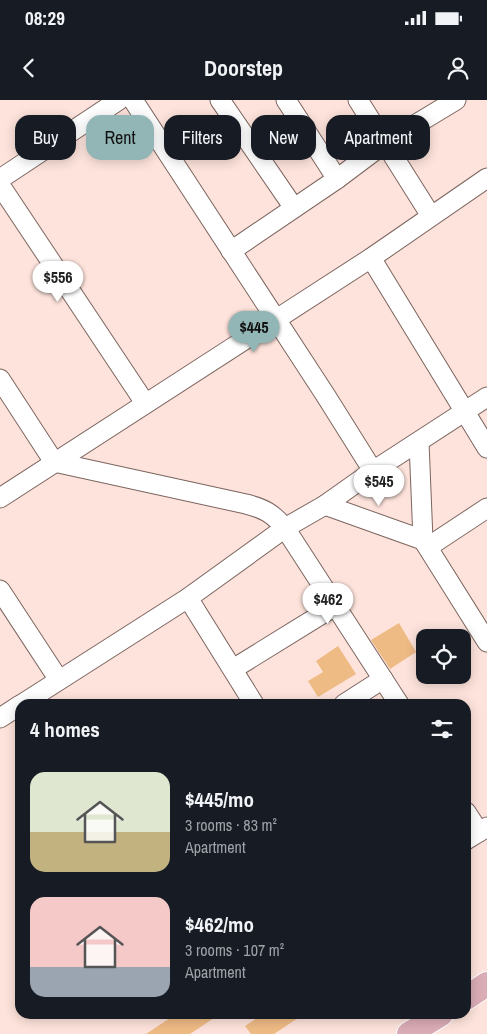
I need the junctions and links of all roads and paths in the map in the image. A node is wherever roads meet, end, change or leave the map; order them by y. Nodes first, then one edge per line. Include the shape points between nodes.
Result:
1 (119, 100) edge
2 (133, 100) edge
3 (220, 100) edge
4 (286, 100) edge
5 (456, 100) edge
6 (360, 101) edge
7 (368, 115) edge
8 (430, 116) edge
9 (362, 160) edge
10 (396, 160) edge
11 (337, 178) junction
12 (487, 178) edge
13 (0, 179) edge
14 (0, 185) edge
15 (294, 208) junction
16 (432, 216) junction
17 (231, 251) junction
18 (371, 258) junction
19 (275, 320) junction
20 (0, 379) edge
21 (487, 398) edge
22 (145, 403) junction
23 (465, 412) junction
24 (419, 442) junction
25 (487, 448) edge
26 (54, 462) junction
27 (373, 471) junction
28 (0, 498) edge
29 (325, 505) junction
30 (487, 508) edge
31 (285, 528) junction
32 (425, 544) junction
33 (0, 590) edge
34 (188, 598) junction
35 (335, 606) junction
36 (487, 642) edge
37 (233, 669) junction
38 (59, 680) junction
39 (384, 680) junction
40 (29, 699) edge
41 (251, 699) edge
42 (352, 699) edge
43 (396, 699) edge
44 (15, 708) edge
45 (0, 718) edge
46 (471, 822) edge
47 (477, 833) edge
48 (487, 984) edge
49 (471, 995) edge
50 (433, 1019) edge
51 (409, 1034) edge

1 - 13 street
2 - 17 street
3 - 15 street
4 - 11 street
5 - 8 street
6 - 7 street
9 - 11 street
10 - 16 street
11 - 15 street
12 - 16 street
14 - 22 street
15 - 17 street
16 - 18 street
17 - 19 street
18 - 19 street
18 - 23 street
19 - 22 street
19 - 27 street
20 - 26 street
21 - 23 street
22 - 26 street
23 - 24 street
23 - 25 street
24 - 27 street
24 - 32 street
26 - 28 street
26 - 31 street via 263,509
27 - 29 street
29 - 31 street
29 - 32 street
30 - 32 street
31 - 34 street
31 - 35 street
32 - 36 street
33 - 38 street
34 - 37 street
34 - 38 street
35 - 37 street
35 - 39 street
37 - 41 street
38 - 40 street
39 - 42 street
39 - 43 street
44 - 45 street
46 - 47 street
48 - 49 main road
50 - 51 main road

